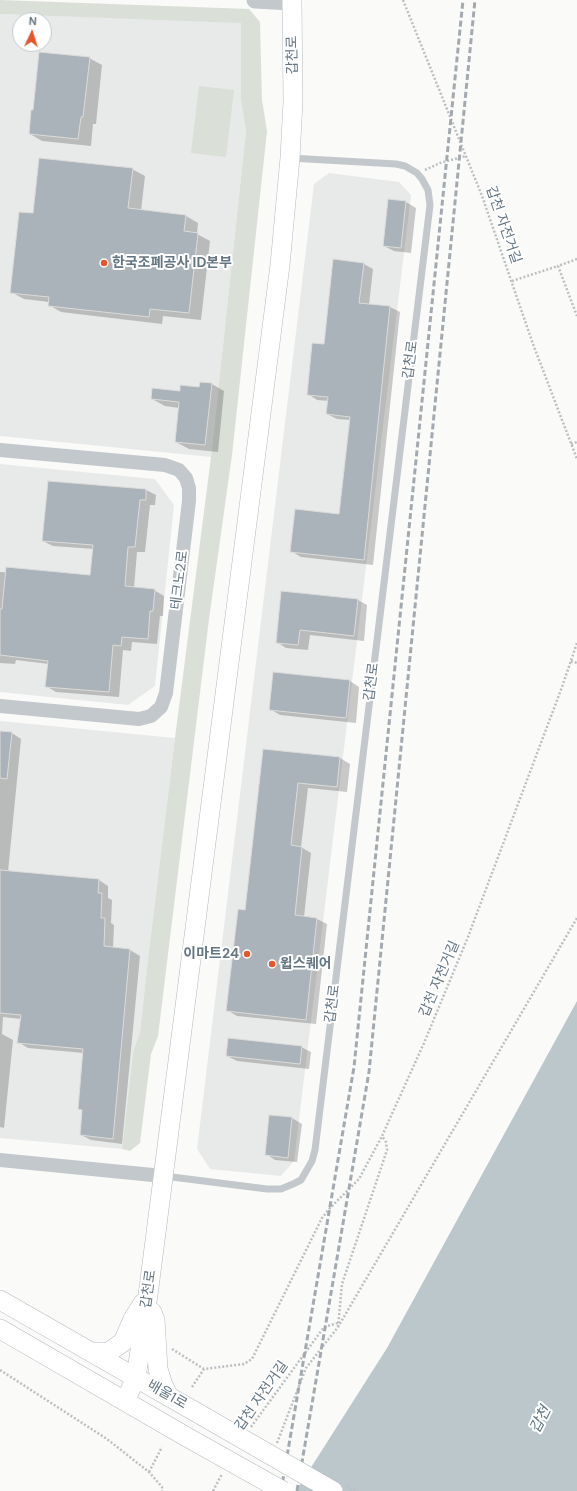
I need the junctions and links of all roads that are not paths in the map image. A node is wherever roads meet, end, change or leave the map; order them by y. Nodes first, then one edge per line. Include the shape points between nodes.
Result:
1 (255, 0) edge
2 (292, 1) edge
3 (290, 158) junction
4 (0, 450) edge
5 (0, 706) edge
6 (0, 1160) edge
7 (163, 1176) junction
8 (148, 1295) junction
9 (0, 1300) edge
10 (0, 1329) edge
11 (92, 1352) junction
12 (136, 1378) junction
13 (169, 1397) junction
14 (125, 1401) junction
15 (283, 1491) edge
16 (333, 1491) edge

1 - 2 street
2 - 3 main road, 갑천로 via 293,102
3 - 7 main road, 갑천로 via 280,265
3 - 7 lane, 갑천로 via 405,166 417,174 428,190 430,204 315,1150 301,1180 281,1189
4 - 5 street, 테크노2로 via 165,465 179,470 190,488 166,693 161,707 151,716 139,719
6 - 7 street
7 - 8 main road, 갑천로
8 - 11 main road via 123,1342 110,1352
8 - 12 main road, 갑천로
8 - 13 main road via 155,1320 158,1369
9 - 11 main road, 배울1로
10 - 14 main road, 배울1로
11 - 12 main road, 배울1로
12 - 13 main road, 배울1로
12 - 14 main road, 갑천로
13 - 16 main road, 배울1로, bridge
14 - 15 main road, 배울1로, bridge

